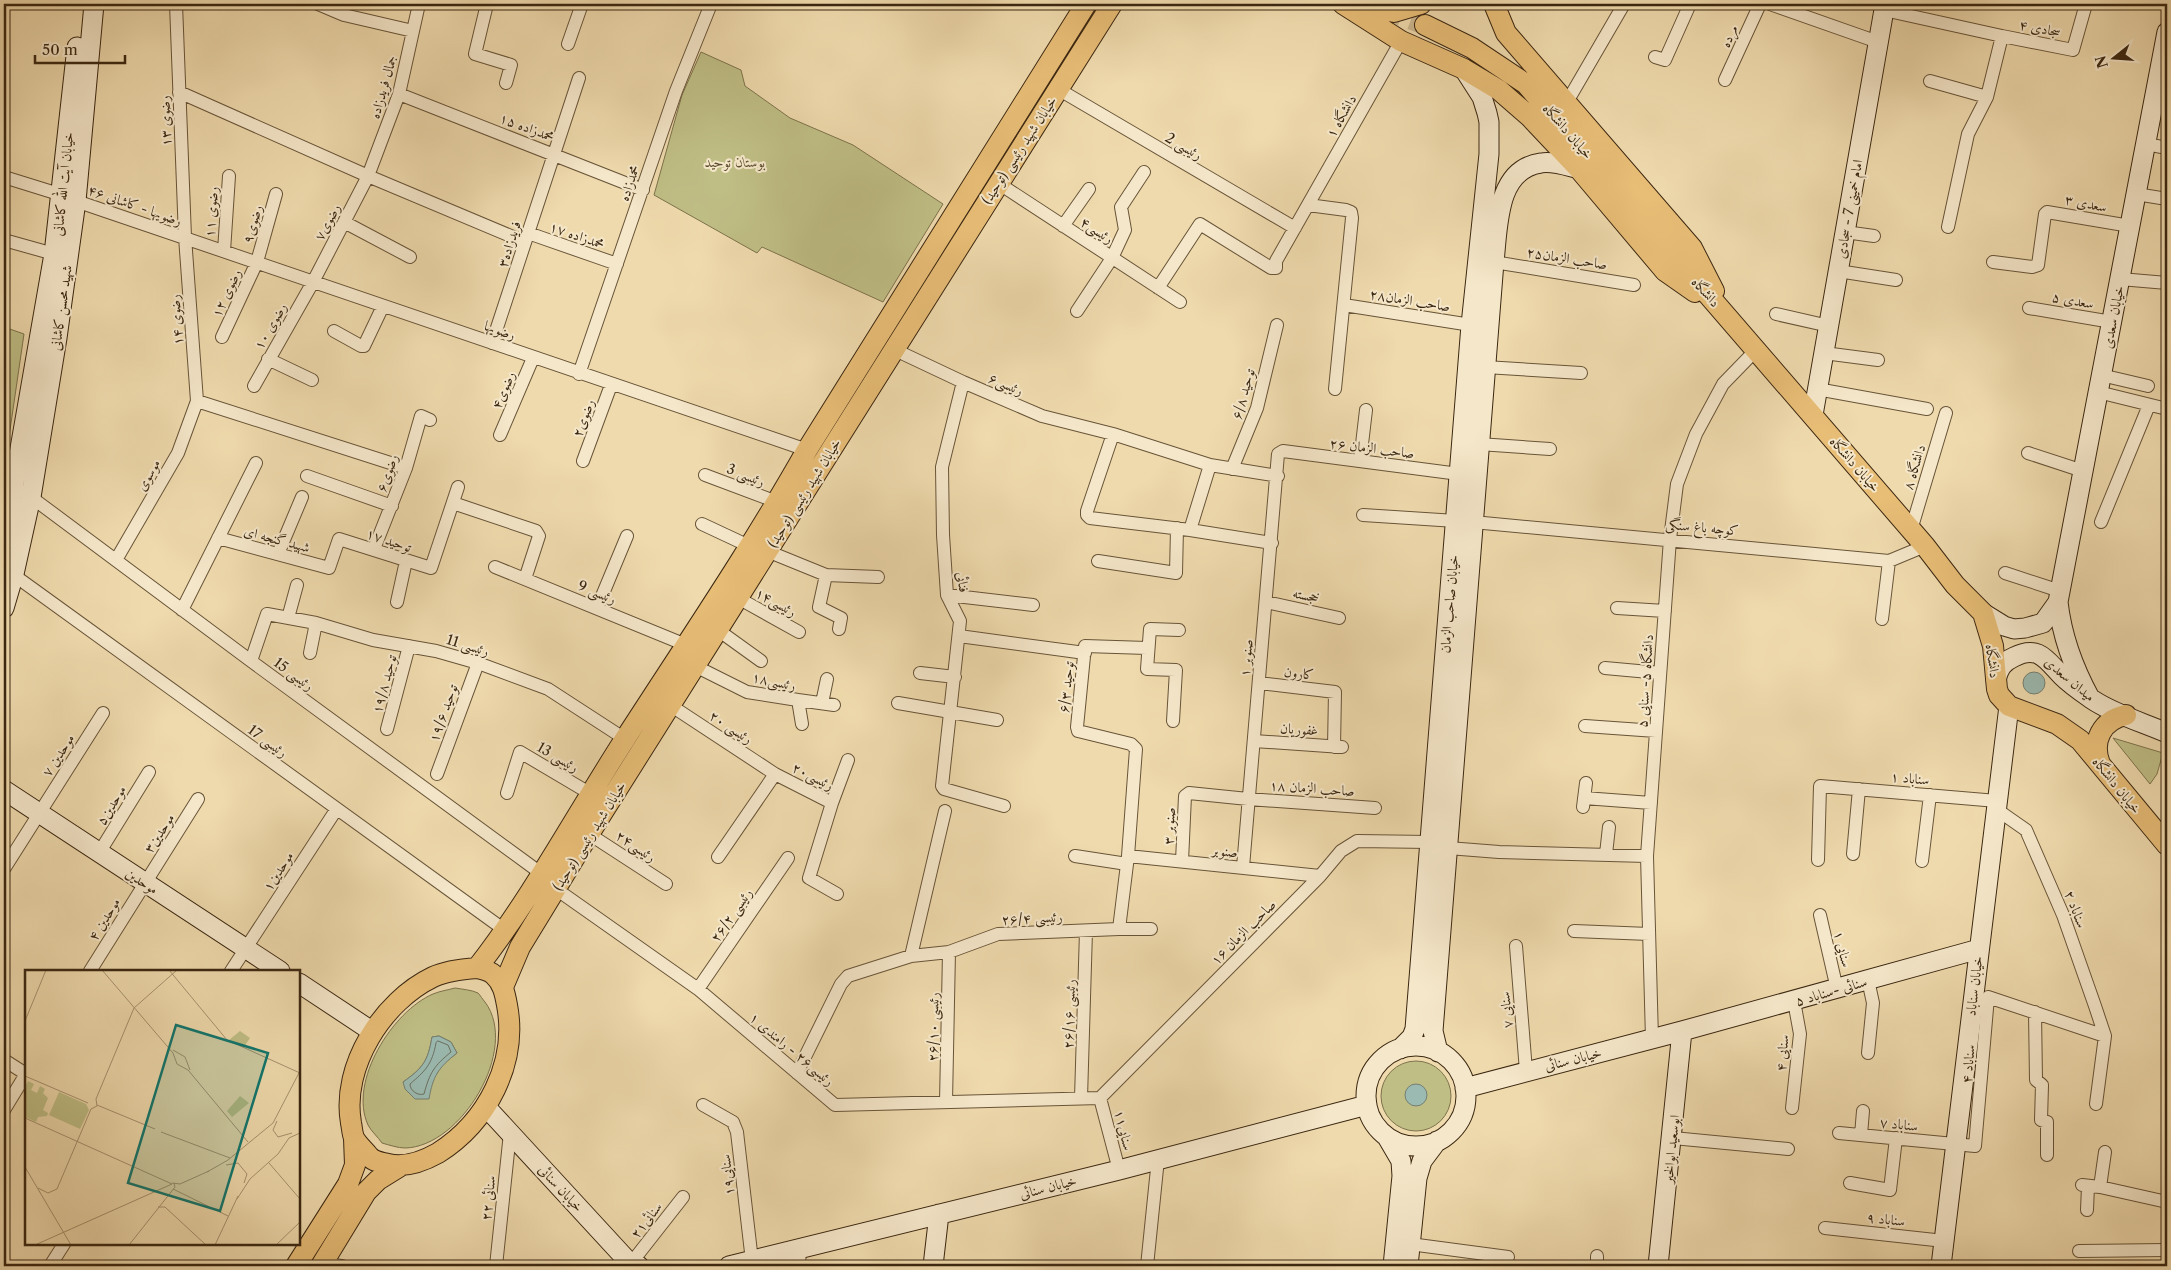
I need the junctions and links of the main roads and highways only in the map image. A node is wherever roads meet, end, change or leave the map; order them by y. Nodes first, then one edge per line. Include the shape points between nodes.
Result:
1 (82, 4) edge
2 (94, 4) edge
3 (1086, 4) edge
4 (1112, 4) edge
5 (1343, 4) edge
6 (1421, 4) edge
7 (1494, 4) edge
8 (1884, 7) edge
9 (1425, 25) tunnel mouth
10 (2167, 32) edge
11 (1464, 69) junction
12 (2162, 86) edge
13 (1579, 169) junction
14 (69, 198) junction
15 (1685, 269) joint
16 (1726, 315) junction
17 (1812, 415) junction
18 (1464, 522) junction
19 (4, 540) edge
20 (758, 548) junction
21 (9, 571) edge
22 (2059, 597) junction
23 (4, 608) edge
24 (1983, 613) junction
25 (1996, 680) junction
26 (2090, 698) junction
27 (2009, 706) junction
28 (2126, 715) junction
29 (2167, 733) edge
30 (2100, 765) junction
31 (4, 790) edge
32 (1439, 845) junction
33 (2167, 845) edge
34 (1979, 949) junction
35 (477, 968) junction
36 (278, 970) edge
37 (300, 984) edge
38 (503, 987) junction
39 (1682, 1031) junction
40 (373, 1032) junction
41 (1400, 1049) junction
42 (1438, 1052) junction
43 (1465, 1088) junction
44 (1367, 1104) junction
45 (486, 1107) junction
46 (1387, 1137) junction
47 (354, 1138) junction
48 (1436, 1142) junction
49 (399, 1167) junction
50 (938, 1214) junction
51 (800, 1257) edge
52 (631, 1263) edge
53 (322, 1265) edge
54 (296, 1266) edge
55 (729, 1266) edge
56 (933, 1266) edge
57 (1393, 1266) edge
58 (1408, 1266) edge
59 (1658, 1266) edge
60 (1941, 1266) edge

1 - 14 main road, خیابان آیت الله کاشانی
2 - 14 main road, شهید محسن کاشانی
3 - 20 main road, خیابان شهید رئیسی (توحید) via 807,450 777,502
4 - 20 main road, خیابان شهید رئیسی (توحید) via 893,348
5 - 6 main road via 1394,12
5 - 11 main road via 1401,41
7 - 16 main road via 1506,33 1692,248
8 - 17 main road, امام خمینی 7 - سجادی
9 - 15 main road, خیابان دانشگاه via 1472,48 1526,84
10 - 12 main road, خیابان سعدی
11 - 13 main road via 1499,90 1530,117
11 - 18 main road via 1482,97 1487,113 1490,154 1459,474
12 - 22 main road, خیابان سعدی via 2146,144
13 - 16 main road via 1665,270
13 - 18 main road via 1551,163 1525,168 1515,176 1503,199 1494,262 1479,444
14 - 19 main road, خیابان آیت الله کاشانی via 54,254
14 - 21 main road, شهید محسن کاشانی via 57,338 31,497
15 - 16 main road, دانشگاه
16 - 17 main road, خیابان دانشگاه
17 - 24 main road, خیابان دانشگاه via 1955,585
18 - 32 main road
20 - 35 main road, خیابان شهید رئیسی (توحید) via 686,645 506,931
20 - 38 main road, خیابان شهید رئیسی (توحید) via 738,598 520,947
21 - 23 main road, شهید محسن کاشانی
22 - 24 main road via 2043,623 2025,628 2004,626
22 - 26 main road via 2060,622 2070,655
24 - 25 main road, دانشگاه via 1992,646
25 - 26 main road, میدان سعدی via 1998,669 2011,658 2019,654 2035,654 2051,662 2062,676
25 - 27 main road, دانشگاه via 1999,695
26 - 28 main road, میدان سعدی
27 - 30 main road, خیابان دانشگاه via 2057,724 2080,740
27 - 34 main road, خیابان سناباد
28 - 29 main road, میدان سعدی
28 - 30 main road via 2111,721 2100,733 2096,749
30 - 33 main road, خیابان دانشگاه
31 - 36 main road, موحدین
32 - 41 main road via 1415,1029
32 - 42 main road via 1433,1031
34 - 39 main road, سنائی -سناباد ۵
34 - 60 main road, خیابان سناباد
35 - 38 main road via 493,973
35 - 40 main road via 443,974 427,981 396,1003
37 - 40 main road
38 - 45 main road via 511,1026 508,1051 503,1071
39 - 43 main road, خیابان سنائی
39 - 59 main road, ابوسعید ابوالخیر
40 - 47 main road via 352,1085 349,1110
41 - 42 main road via 1420,1046
41 - 44 main road via 1375,1067 1366,1092
42 - 43 main road via 1454,1064
43 - 48 main road via 1464,1107 1456,1125
44 - 46 main road via 1370,1117
44 - 50 main road, خیابان سنائی
45 - 49 main road via 447,1147 426,1160
45 - 52 main road, خیابان سنائی
46 - 48 main road via 1411,1146
46 - 57 main road via 1401,1161 1402,1176
47 - 49 main road via 372,1160
47 - 54 main road via 355,1165 348,1184
48 - 58 main road via 1422,1161 1417,1178
49 - 53 main road via 366,1192
50 - 51 main road, خیابان سنائی
50 - 56 main road
51 - 55 main road, خیابان سنائی

